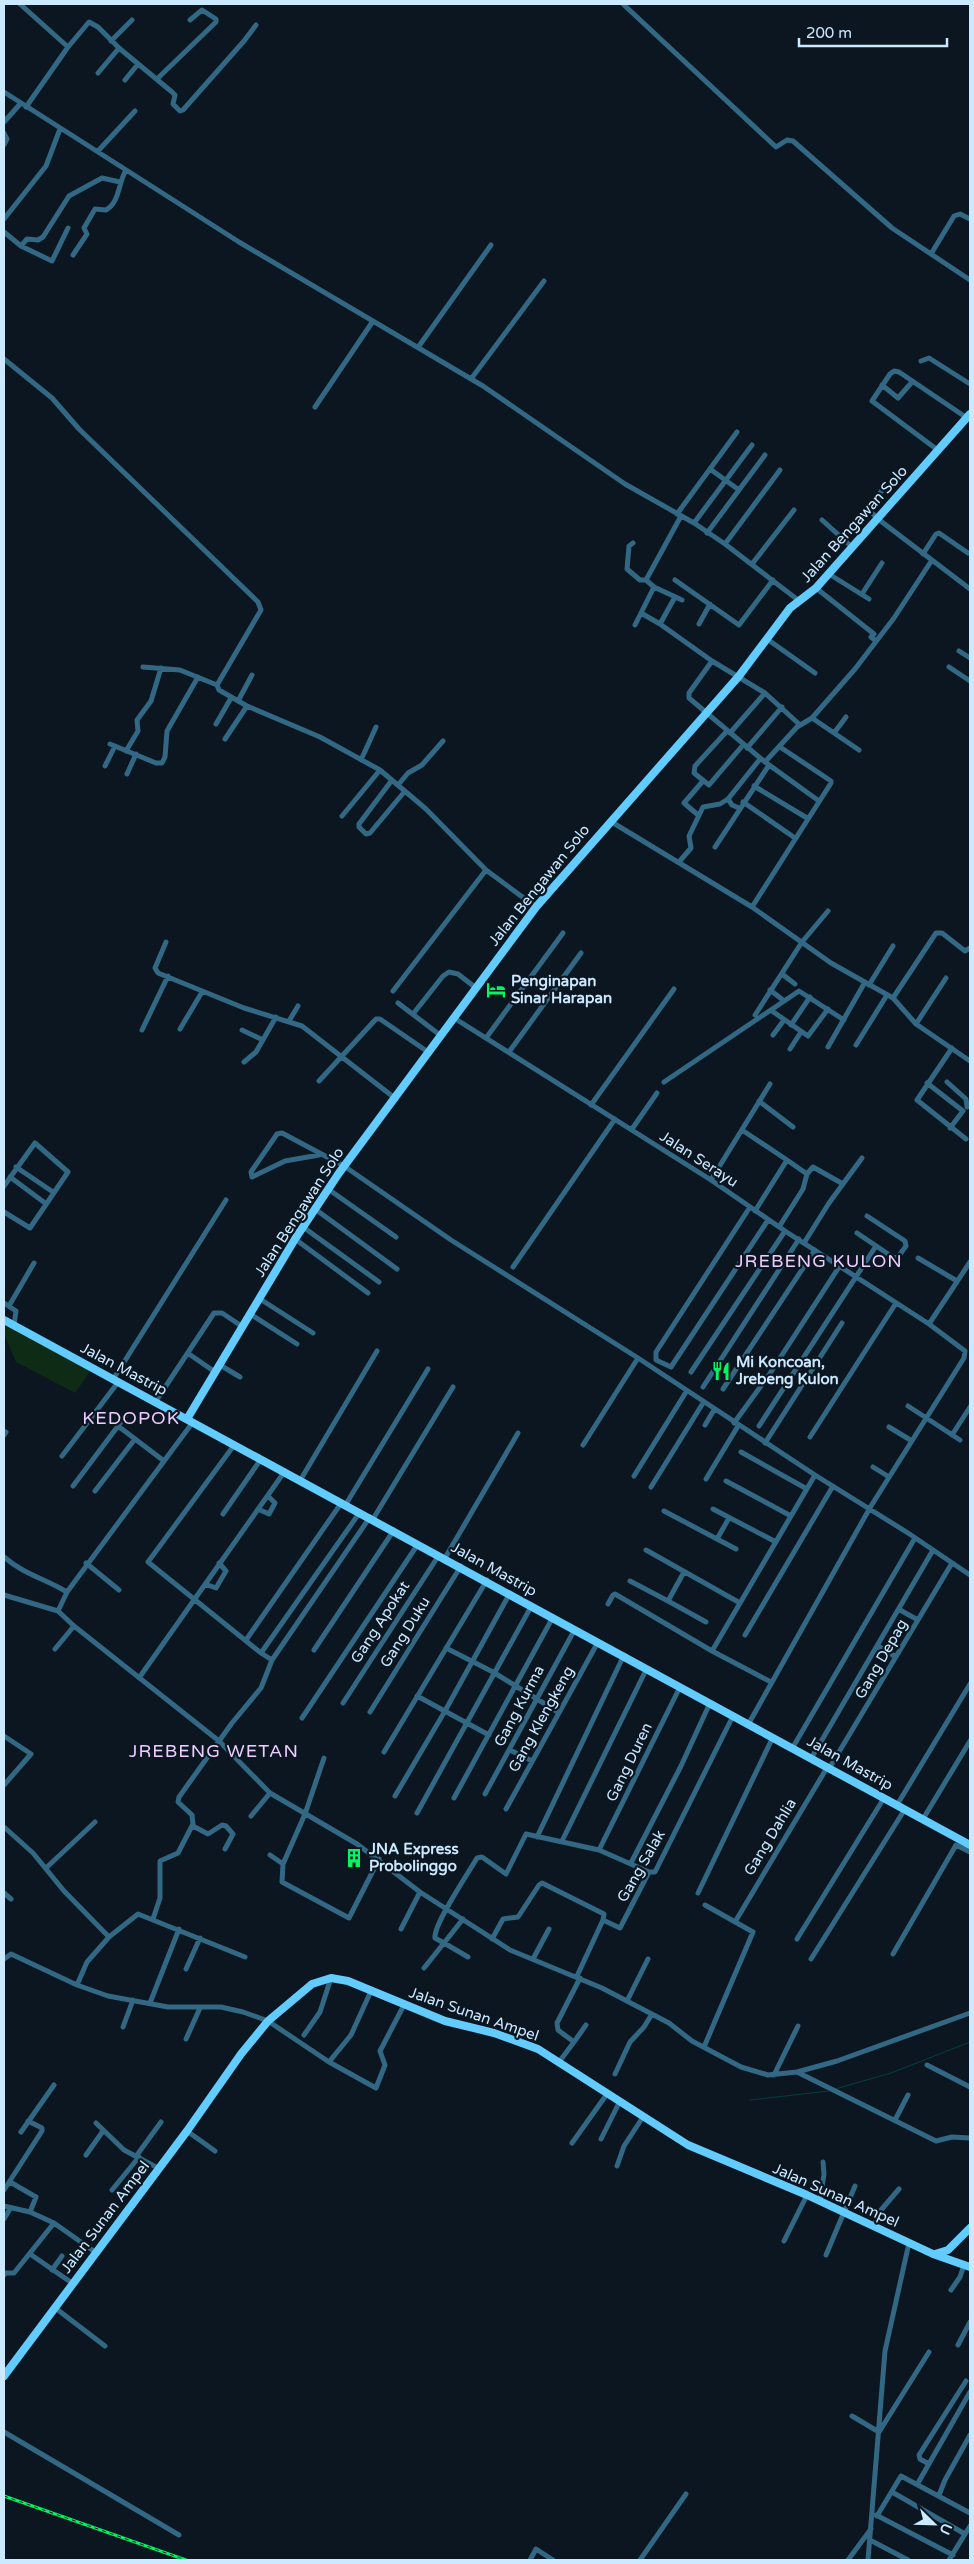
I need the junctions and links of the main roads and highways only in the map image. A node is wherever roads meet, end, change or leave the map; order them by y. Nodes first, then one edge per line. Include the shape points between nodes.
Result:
1 (969, 416) edge
2 (4, 1320) edge
3 (190, 1421) junction
4 (970, 1844) edge
5 (970, 2228) edge
6 (952, 2247) junction
7 (933, 2254) junction
8 (954, 2262) junction
9 (967, 2266) edge
10 (4, 2376) edge

1 - 3 main road, Jalan Bengawan Solo via 816,588 798,600 739,676 536,907 328,1189 217,1369
2 - 3 main road, Jalan Mastrip
3 - 4 main road, Jalan Mastrip via 812,1757 959,1842
5 - 6 main road
6 - 7 main road
6 - 8 main road via 950,2256
7 - 8 main road, Jalan Sunan Ampel
7 - 10 main road, Jalan Sunan Ampel via 807,2195 688,2145 619,2103 561,2059 522,2042 445,2021 348,1981 332,1978 312,1984 268,2021 240,2054 187,2131
8 - 9 main road, Jalan Sunan Ampel

